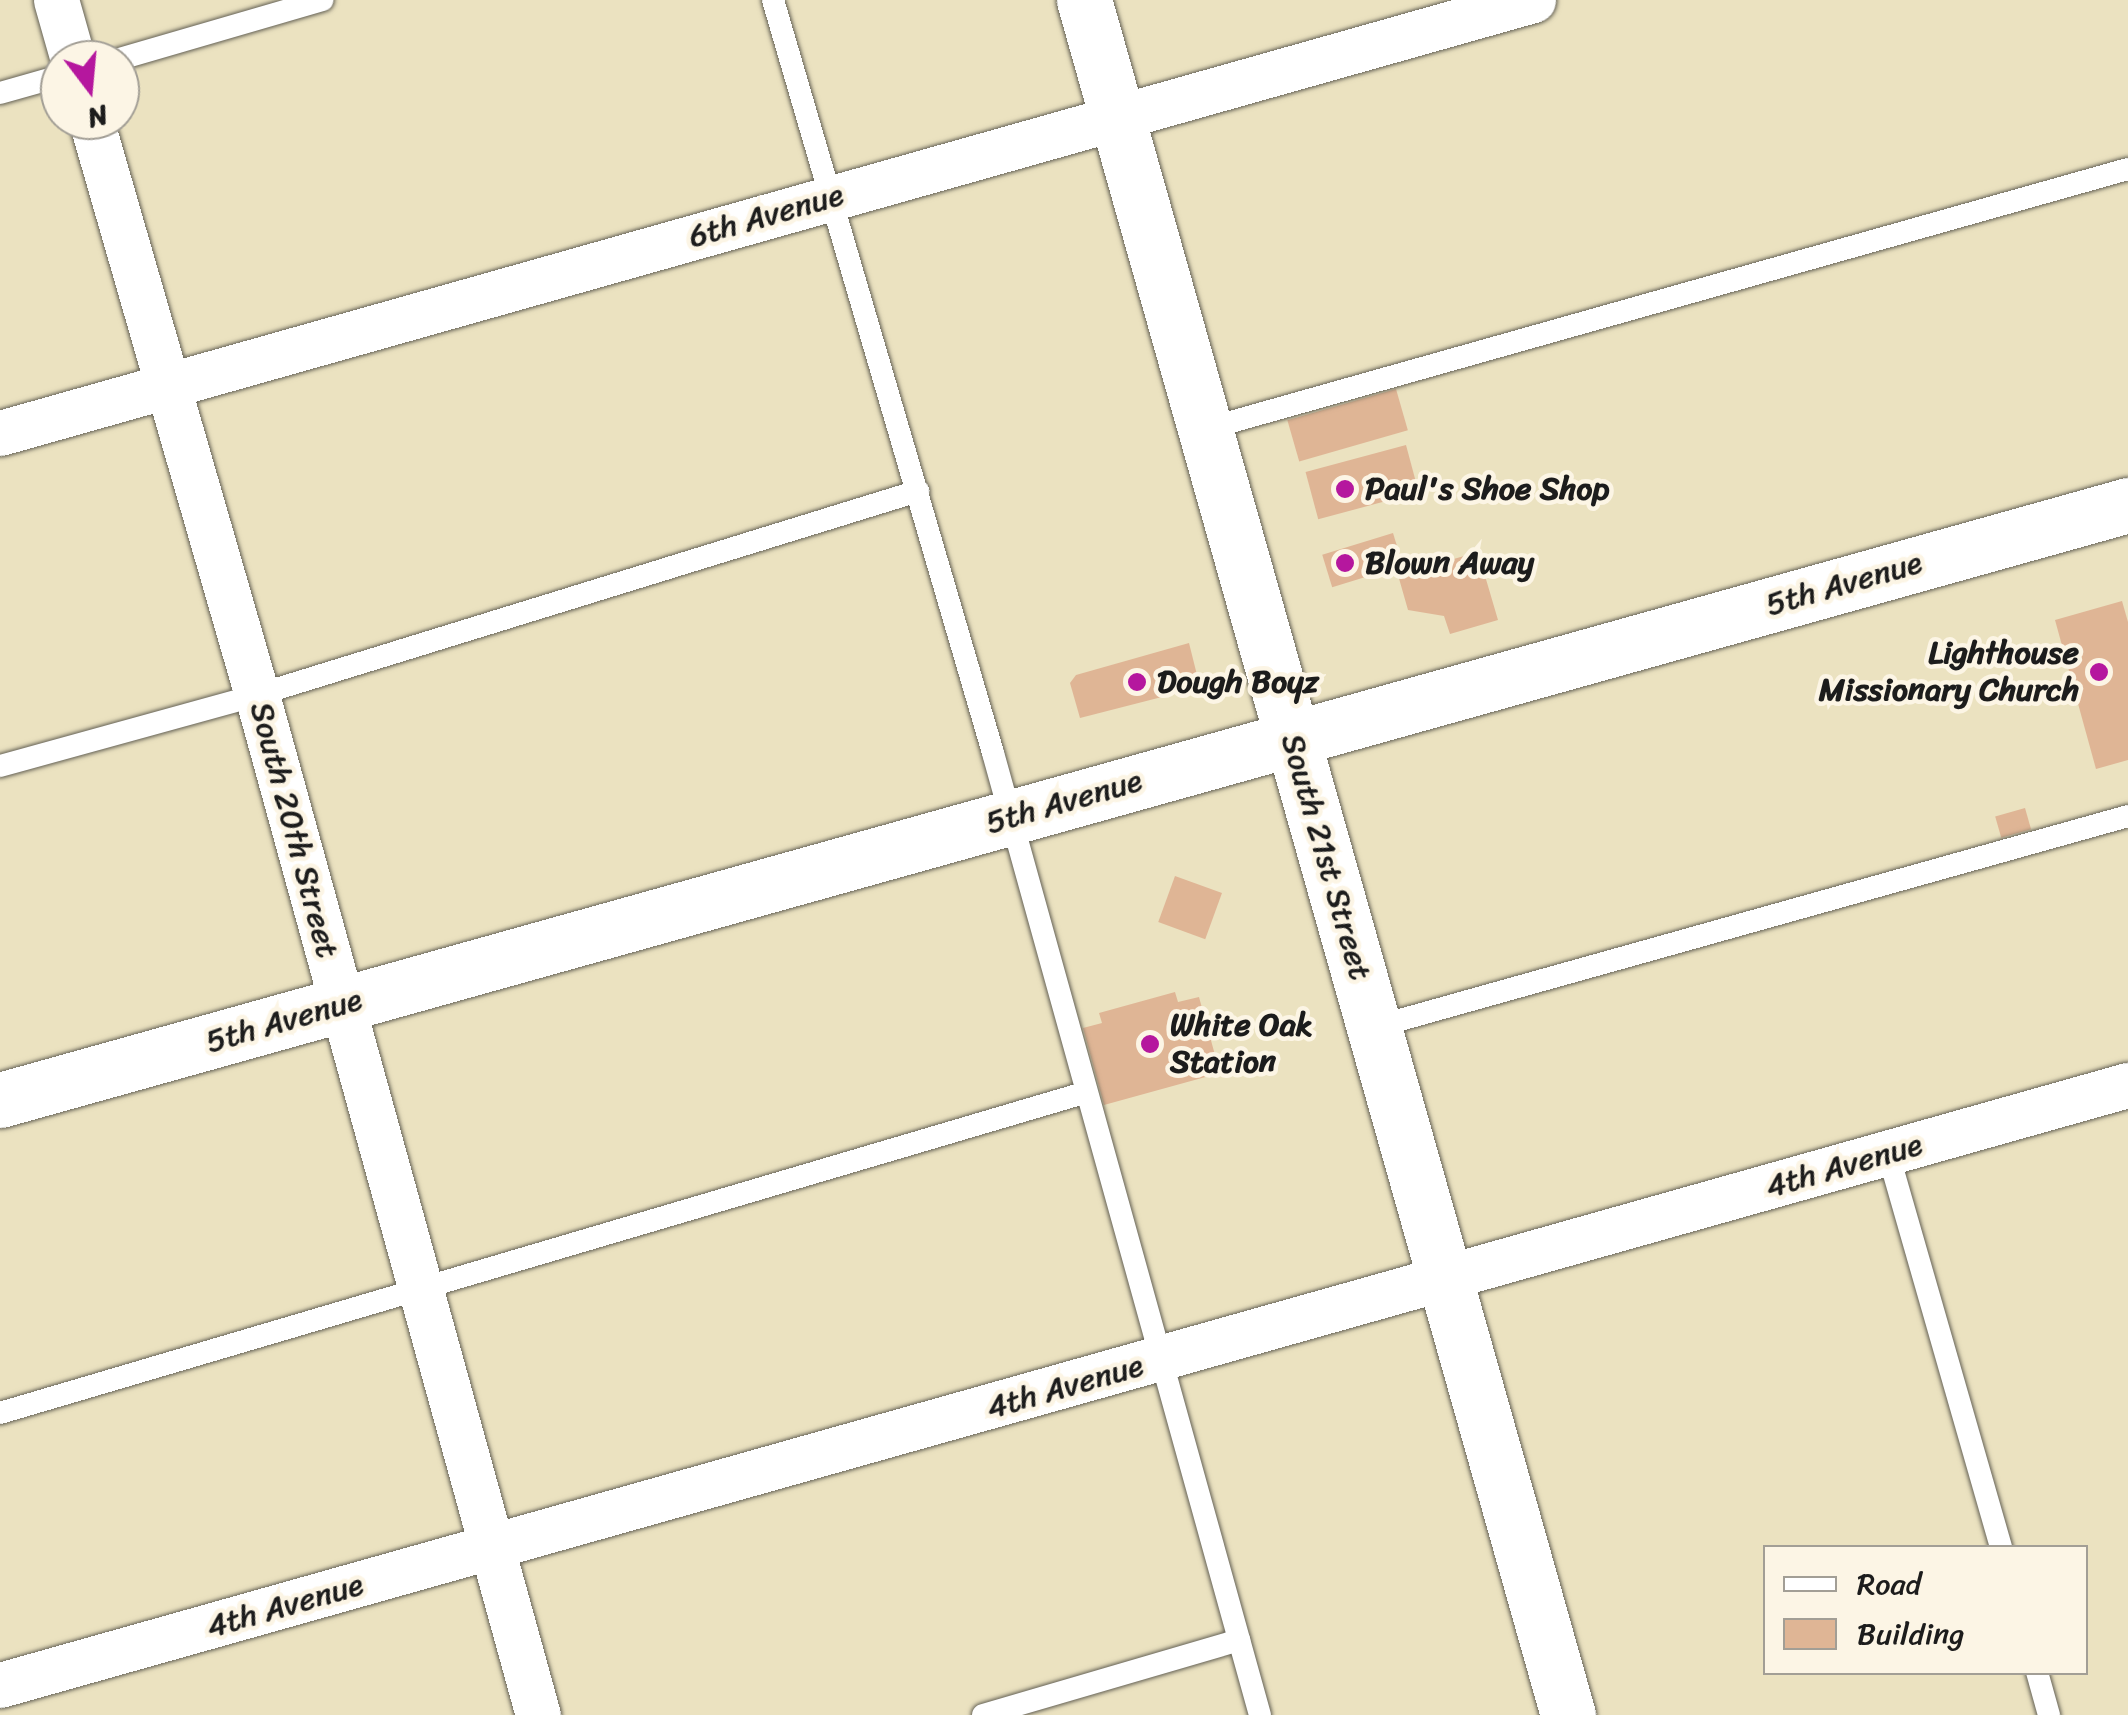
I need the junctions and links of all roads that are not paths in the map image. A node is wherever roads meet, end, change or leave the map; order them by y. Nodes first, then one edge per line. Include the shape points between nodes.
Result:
1 (56, 0) edge
2 (322, 0) edge
3 (773, 0) edge
4 (1084, 0) edge
5 (1533, 0) edge
6 (67, 40) edge
7 (140, 53) edge
8 (40, 82) edge
9 (0, 94) edge
10 (1117, 117) junction
11 (96, 140) edge
12 (2128, 170) edge
13 (829, 198) junction
14 (169, 385) junction
15 (1206, 429) junction
16 (0, 432) edge
17 (918, 491) junction
18 (2128, 506) edge
19 (257, 695) junction
20 (1292, 738) junction
21 (0, 766) edge
22 (2128, 816) edge
23 (1011, 817) junction
24 (343, 1005) junction
25 (1375, 1027) junction
26 (2128, 1085) edge
27 (1088, 1092) junction
28 (0, 1100) edge
29 (1888, 1153) junction
30 (1446, 1279) junction
31 (421, 1289) junction
32 (1162, 1359) junction
33 (0, 1413) edge
34 (2000, 1545) edge
35 (492, 1548) junction
36 (1239, 1640) junction
37 (2038, 1675) edge
38 (0, 1685) edge
39 (538, 1715) edge
40 (983, 1715) edge
41 (1260, 1715) edge
42 (1568, 1715) edge
43 (2049, 1715) edge

1 - 6 street
2 - 7 lane
3 - 13 lane
4 - 10 street, South 21st Street
5 - 10 street, 6th Avenue
8 - 9 lane
10 - 13 street, 6th Avenue
10 - 15 street, South 21st Street
11 - 14 street, South 20th Street
12 - 15 lane
13 - 14 street, 6th Avenue
13 - 17 lane
14 - 16 street, 6th Avenue
14 - 19 street, South 20th Street
15 - 20 street, South 21st Street
17 - 19 lane
17 - 23 lane
18 - 20 street, 5th Avenue
19 - 21 lane
19 - 24 street, South 20th Street
20 - 23 street, 5th Avenue
20 - 25 street, South 21st Street
22 - 25 lane
23 - 24 street, 5th Avenue
23 - 27 lane
24 - 28 street, 5th Avenue
24 - 31 street, South 20th Street
25 - 30 street, South 21st Street
26 - 29 street, 4th Avenue
27 - 31 lane
27 - 32 lane
29 - 30 street, 4th Avenue
29 - 34 lane
30 - 32 street, 4th Avenue
30 - 42 street, South 21st Street
31 - 33 lane
31 - 35 street, South 20th Street
32 - 35 street, 4th Avenue
32 - 36 lane
35 - 38 street, 4th Avenue
35 - 39 street, South 20th Street
36 - 40 lane
36 - 41 lane
37 - 43 lane

